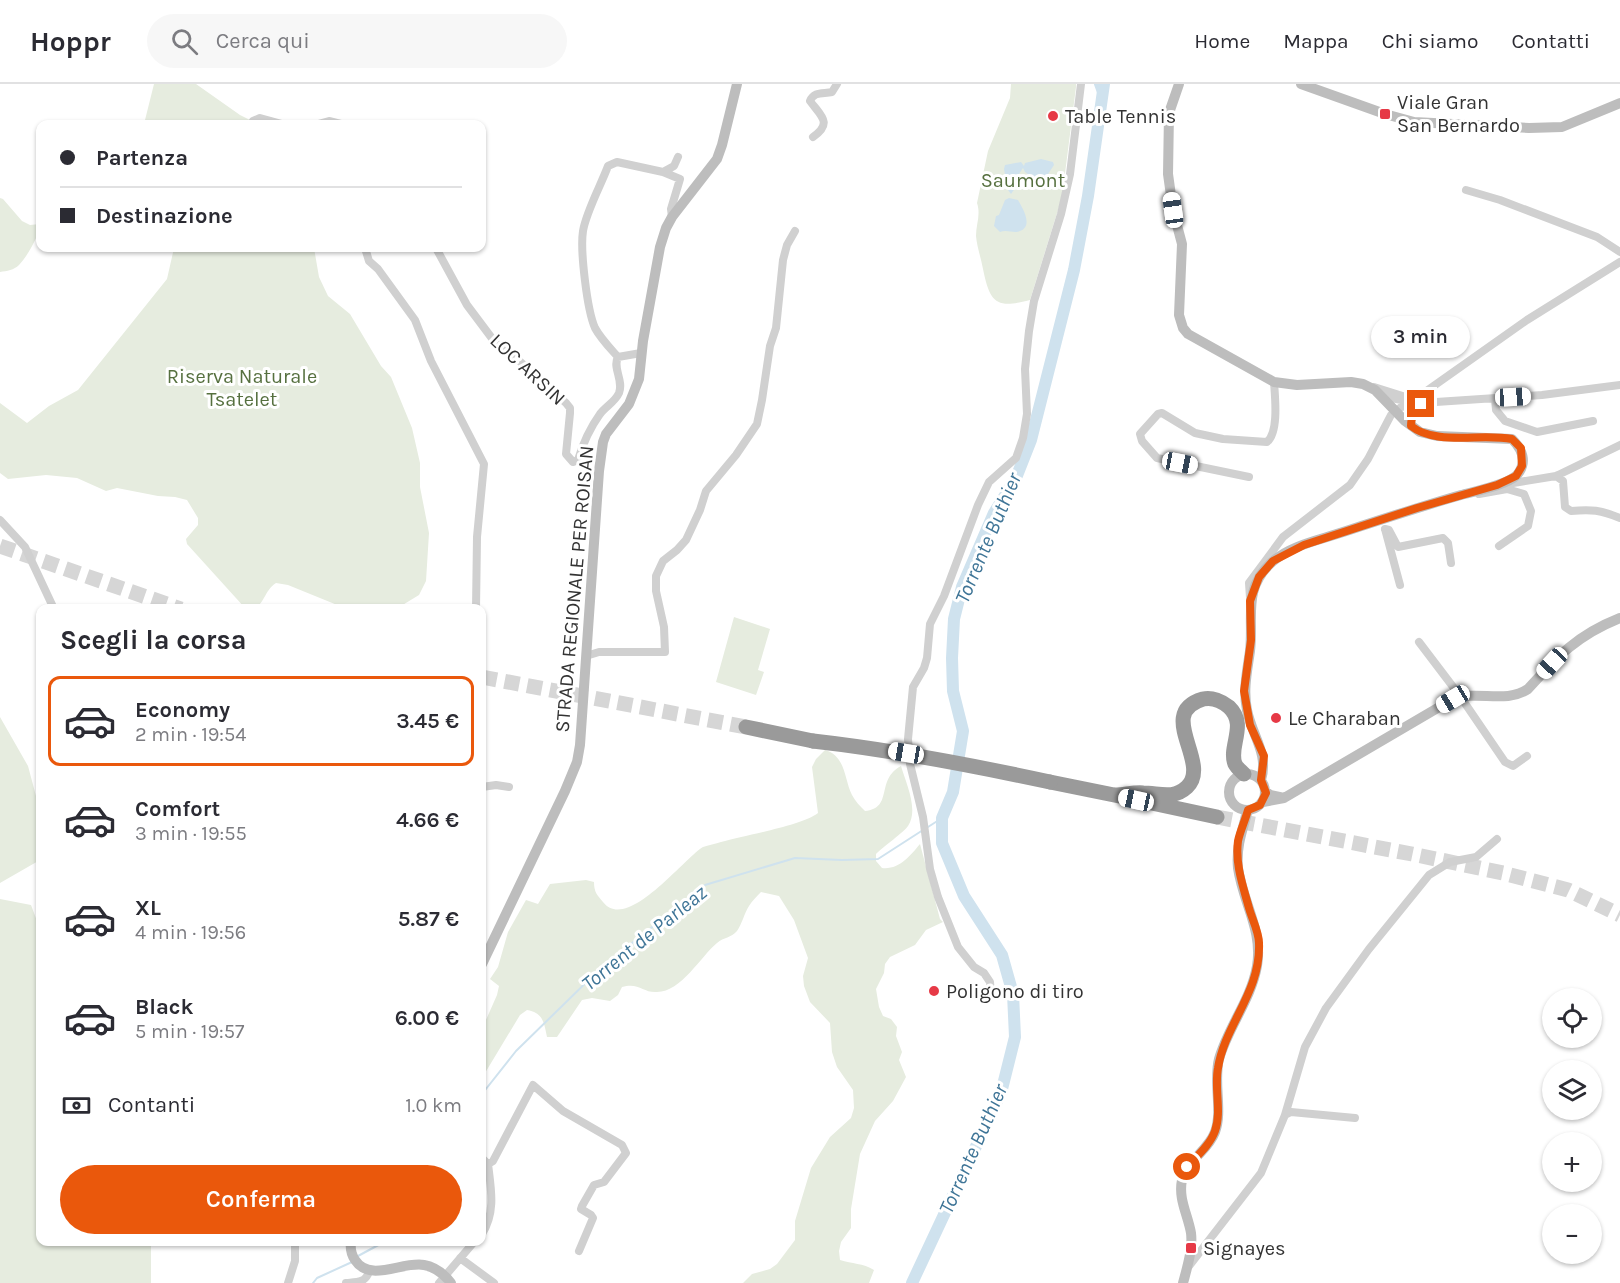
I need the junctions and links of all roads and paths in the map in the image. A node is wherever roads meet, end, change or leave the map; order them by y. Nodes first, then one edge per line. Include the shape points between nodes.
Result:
1 (737, 84) edge
2 (837, 84) edge
3 (1081, 84) edge
4 (1179, 84) edge
5 (1301, 84) edge
6 (1620, 103) edge
7 (813, 137) dead end
8 (678, 157) dead end
9 (663, 172) junction
10 (1466, 190) dead end
11 (672, 217) junction
12 (795, 231) dead end
13 (366, 252) edge
14 (438, 252) edge
15 (1620, 252) edge
16 (1620, 262) edge
17 (641, 353) junction
18 (618, 357) junction
19 (1274, 382) junction
20 (1363, 384) junction
21 (1620, 385) edge
22 (1382, 396) junction
23 (1495, 399) junction
24 (1421, 404) junction
25 (1395, 410) junction
26 (1593, 422) dead end
27 (1411, 426) junction
28 (1620, 445) edge
29 (1556, 476) junction
30 (1249, 477) dead end
31 (1497, 485) junction
32 (1465, 494) junction
33 (1620, 518) edge
34 (0, 520) edge
35 (1384, 524) junction
36 (1498, 546) dead end
37 (1451, 563) dead end
38 (1400, 585) dead end
39 (1250, 601) junction
40 (52, 604) edge
41 (476, 604) edge
42 (1620, 618) edge
43 (1419, 642) dead end
44 (586, 656) junction
45 (1460, 696) junction
46 (746, 727) tunnel mouth
47 (1527, 756) dead end
48 (1252, 776) junction
49 (486, 786) edge
50 (509, 787) dead end
51 (1115, 795) junction
52 (1264, 796) junction
53 (1235, 806) junction
54 (1248, 810) junction
55 (1217, 817) tunnel mouth
56 (1239, 837) junction
57 (1497, 839) dead end
58 (486, 956) edge
59 (991, 993) dead end
60 (1285, 1115) junction
61 (1355, 1118) dead end
62 (486, 1161) edge
63 (486, 1167) edge
64 (486, 1225) edge
65 (295, 1246) edge
66 (351, 1246) edge
67 (470, 1246) edge
68 (579, 1251) dead end
69 (460, 1258) junction
70 (1187, 1270) junction
71 (369, 1272) junction
72 (445, 1281) edge
73 (288, 1283) edge
74 (346, 1283) edge
75 (494, 1283) edge
76 (1183, 1283) edge

1 - 11 main road, STRADA REGIONALE PER ROISAN via 717,159
2 - 7 street via 832,92 817,93 810,101 820,111 824,126
3 - 59 street via 1070,174 1034,301 1025,369 1027,414 1023,438 1016,458 989,482 978,504 930,624 924,668 913,687 910,764 938,897 958,947 984,973
4 - 19 main road via 1169,113 1168,174 1182,244 1180,320 1192,338
5 - 6 main road via 1414,122 1562,127
8 - 9 street via 674,166
9 - 11 street via 680,179
9 - 18 street via 617,162 608,166 583,229 593,322
10 - 15 street via 1597,237
11 - 17 main road, STRADA REGIONALE PER ROISAN via 660,247
12 - 44 street via 784,252 776,328 757,424 706,491 686,540 663,561 656,576 665,652 599,652
13 - 41 street via 415,320 431,361 484,464
14 - 18 street, LOC ARSIN via 467,305 494,341 566,403 570,413 567,454 573,462 578,460 601,413 620,392
16 - 20 street via 1527,320 1418,397 1409,398
17 - 18 street
17 - 44 main road, STRADA REGIONALE PER ROISAN via 634,395 606,434 601,449
19 - 20 main road
19 - 30 street via 1274,422 1267,442 1195,433 1162,413 1140,434 1157,458
20 - 22 main road
21 - 23 street
22 - 24 street
22 - 25 main road
23 - 24 street
23 - 26 street via 1496,410 1505,421 1537,432
24 - 25 street
24 - 27 street via 1414,411
25 - 27 main road
25 - 39 street via 1350,485 1283,537 1249,584
27 - 31 main road via 1437,436 1512,439 1521,448 1522,466 1516,476
28 - 29 street
29 - 31 street
29 - 33 street via 1563,481 1565,507 1571,511 1605,511
31 - 32 main road
32 - 35 main road
32 - 36 street via 1507,489 1524,494 1531,511 1528,526
34 - 40 street via 25,548
35 - 37 street via 1398,547 1443,538 1448,543
35 - 38 street
35 - 39 main road via 1304,545 1282,555 1259,577
39 - 48 main road via 1251,640 1244,691 1250,725 1264,765
42 - 45 main road via 1573,642 1519,694
43 - 45 street
44 - 58 main road, STRADA REGIONALE PER ROISAN via 577,762
45 - 47 street via 1508,765 1513,766
45 - 52 main road via 1284,798
46 - 51 highway, bridge via 813,741 932,757
48 - 51 highway via 1236,766 1235,714 1227,705 1208,698 1189,708 1184,717 1182,729 1194,766 1189,784 1173,795
48 - 52 main road
48 - 53 main road via 1236,778 1229,789
49 - 50 street
51 - 55 highway
52 - 54 main road via 1257,808
53 - 54 main road
53 - 56 main road
54 - 56 main road
56 - 70 main road via 1238,870 1259,942 1257,966 1220,1059 1215,1132 1183,1177 1181,1194 1191,1235
57 - 60 street via 1476,856 1450,862 1429,875 1369,949 1326,1008 1305,1047
60 - 61 street via 1291,1112
60 - 70 street via 1261,1173
62 - 68 street via 493,1161 533,1085 563,1111 622,1145 626,1153 604,1182 594,1185 582,1206 592,1218
63 - 64 street via 492,1204
65 - 73 street
66 - 71 main road via 354,1259
67 - 69 street
69 - 72 street
69 - 75 street
70 - 76 main road
71 - 72 main road via 424,1265
71 - 74 street via 363,1282

